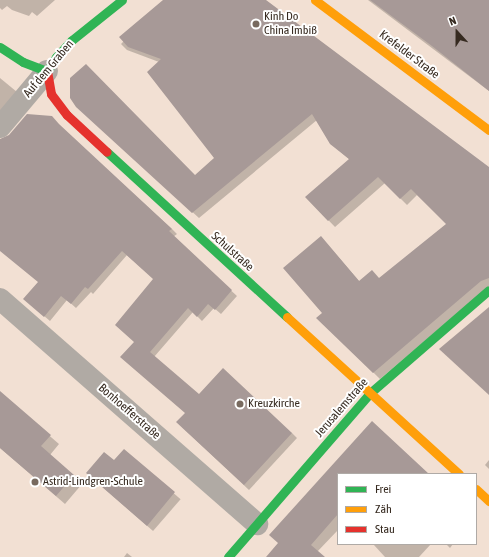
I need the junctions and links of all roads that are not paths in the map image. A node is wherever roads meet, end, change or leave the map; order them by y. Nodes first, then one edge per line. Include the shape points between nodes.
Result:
1 (122, 0) edge
2 (315, 0) edge
3 (0, 47) edge
4 (47, 71) junction
5 (0, 128) edge
6 (489, 130) edge
7 (489, 290) edge
8 (0, 299) edge
9 (370, 393) junction
10 (458, 473) edge
11 (477, 490) edge
12 (489, 501) edge
13 (257, 524) junction
14 (228, 557) edge

1 - 4 street, Auf dem Graben via 72,40 56,56
2 - 6 street, Krefelder Straße
3 - 4 street via 24,62
4 - 5 street, Auf dem Graben
4 - 9 street, Schulstraße via 52,94 67,115
7 - 9 street, Jerusalemstraße
8 - 13 street, Bonhoefferstraße
9 - 10 street, Schulstraße
9 - 13 street, Jerusalemstraße
11 - 12 street
13 - 14 street, Jerusalemstraße

